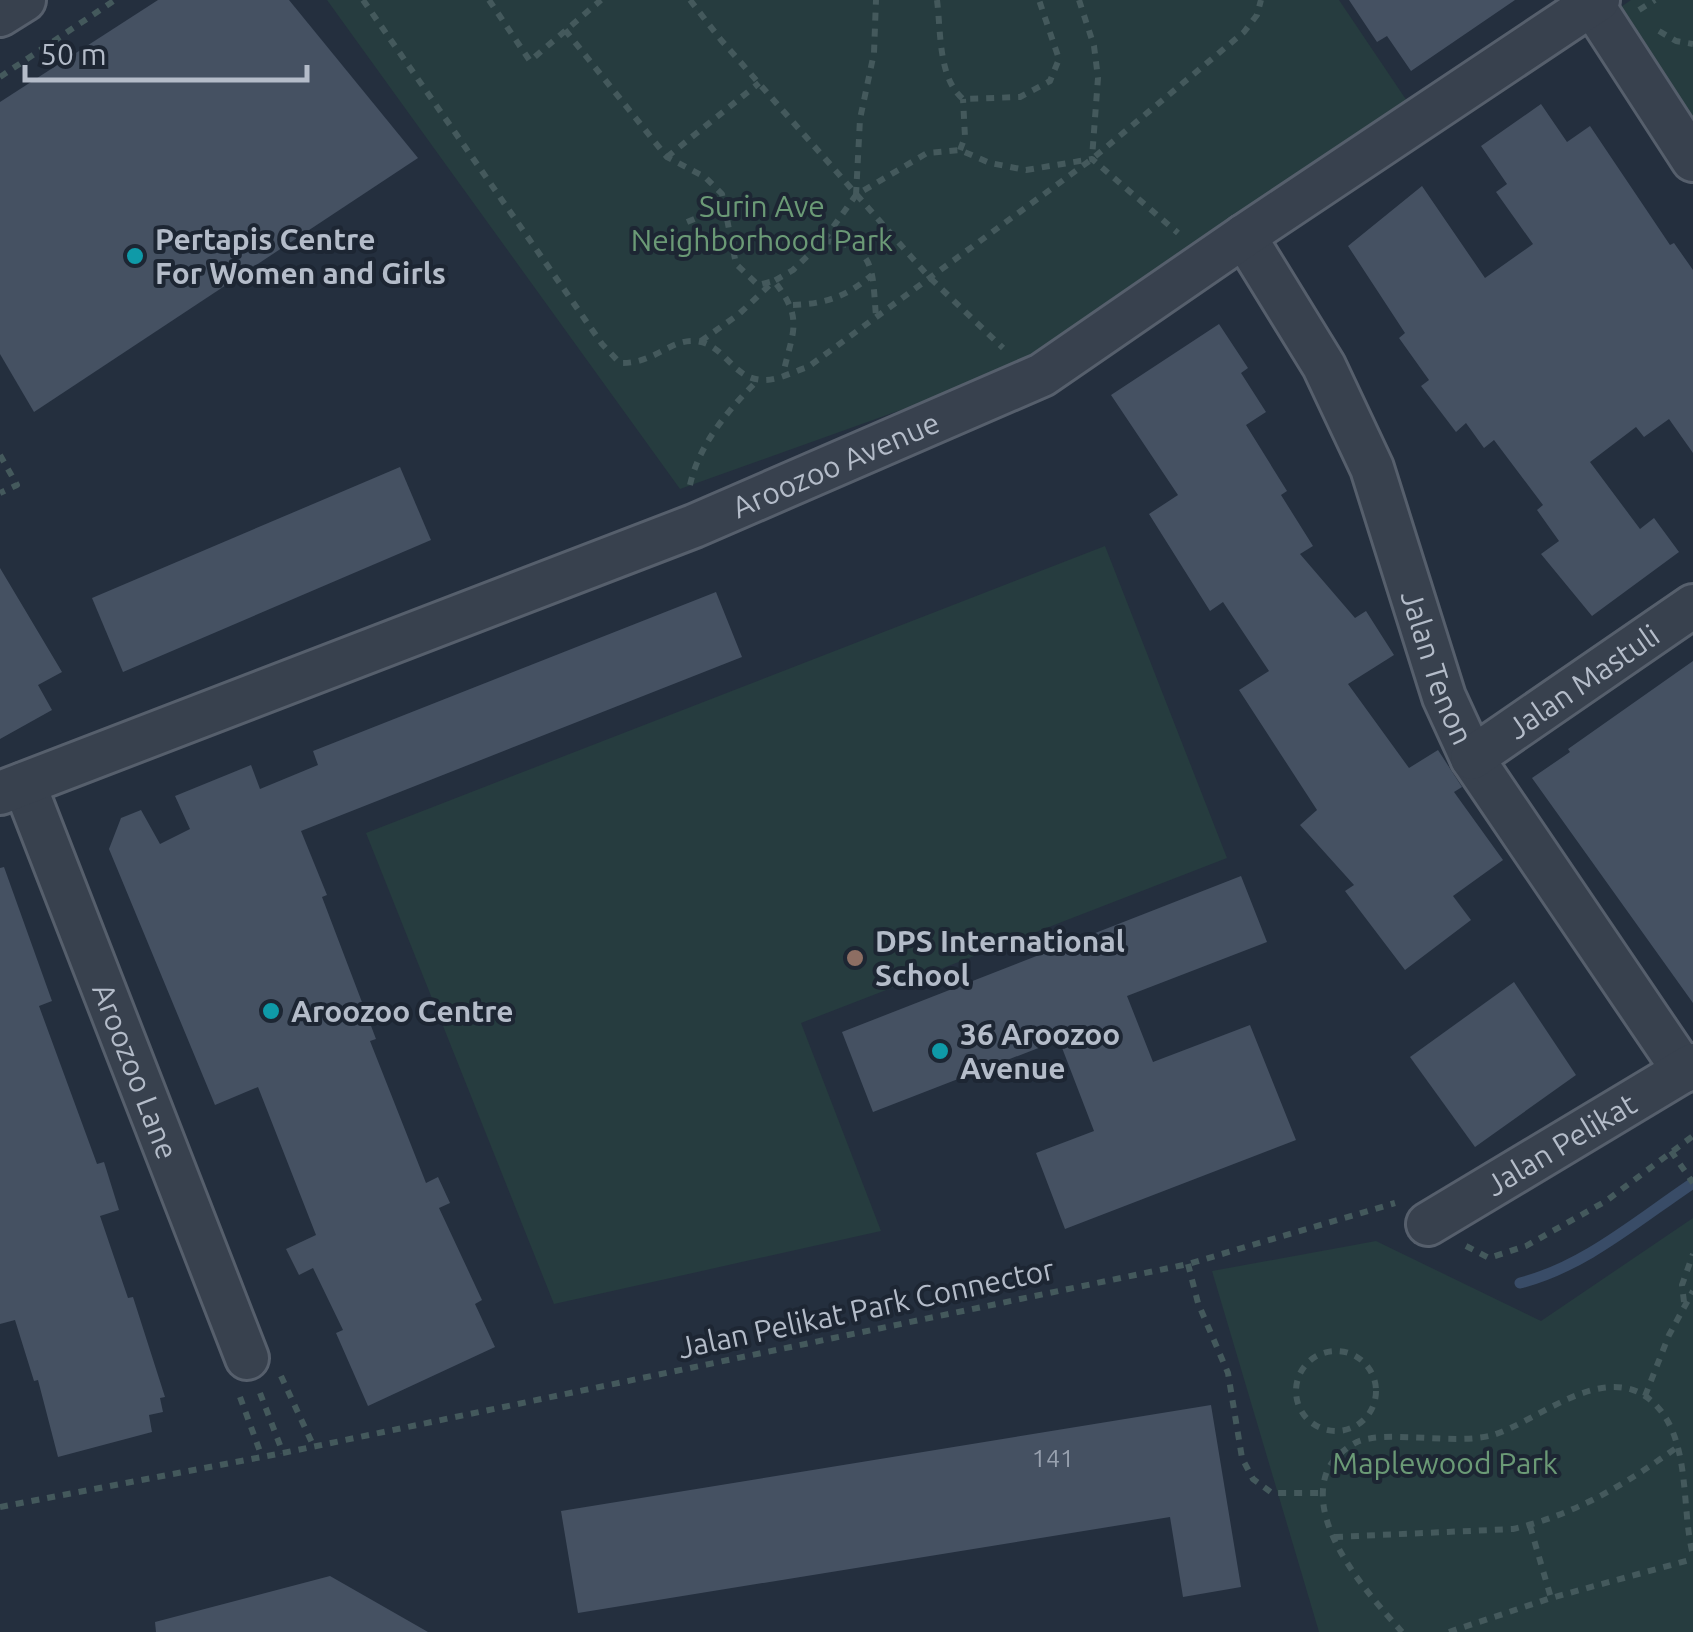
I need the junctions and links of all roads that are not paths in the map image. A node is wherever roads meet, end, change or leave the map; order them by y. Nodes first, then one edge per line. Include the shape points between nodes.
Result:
1 (24, 0) edge
2 (1595, 2) edge
3 (0, 15) edge
4 (1693, 160) edge
5 (1244, 236) junction
6 (1693, 606) edge
7 (1472, 758) junction
8 (12, 789) edge
9 (1688, 1068) edge
10 (1428, 1224) road end
11 (247, 1358) road end

1 - 3 street
2 - 4 street
2 - 5 street, Aroozoo Avenue
5 - 7 street, Jalan Tenon via 1324,366 1372,468 1434,668
5 - 8 street, Aroozoo Avenue via 1042,375 659,540
6 - 7 street, Jalan Mastuli
7 - 9 street, Jalan Tenon
8 - 11 street, Aroozoo Lane
9 - 10 street, Jalan Pelikat

